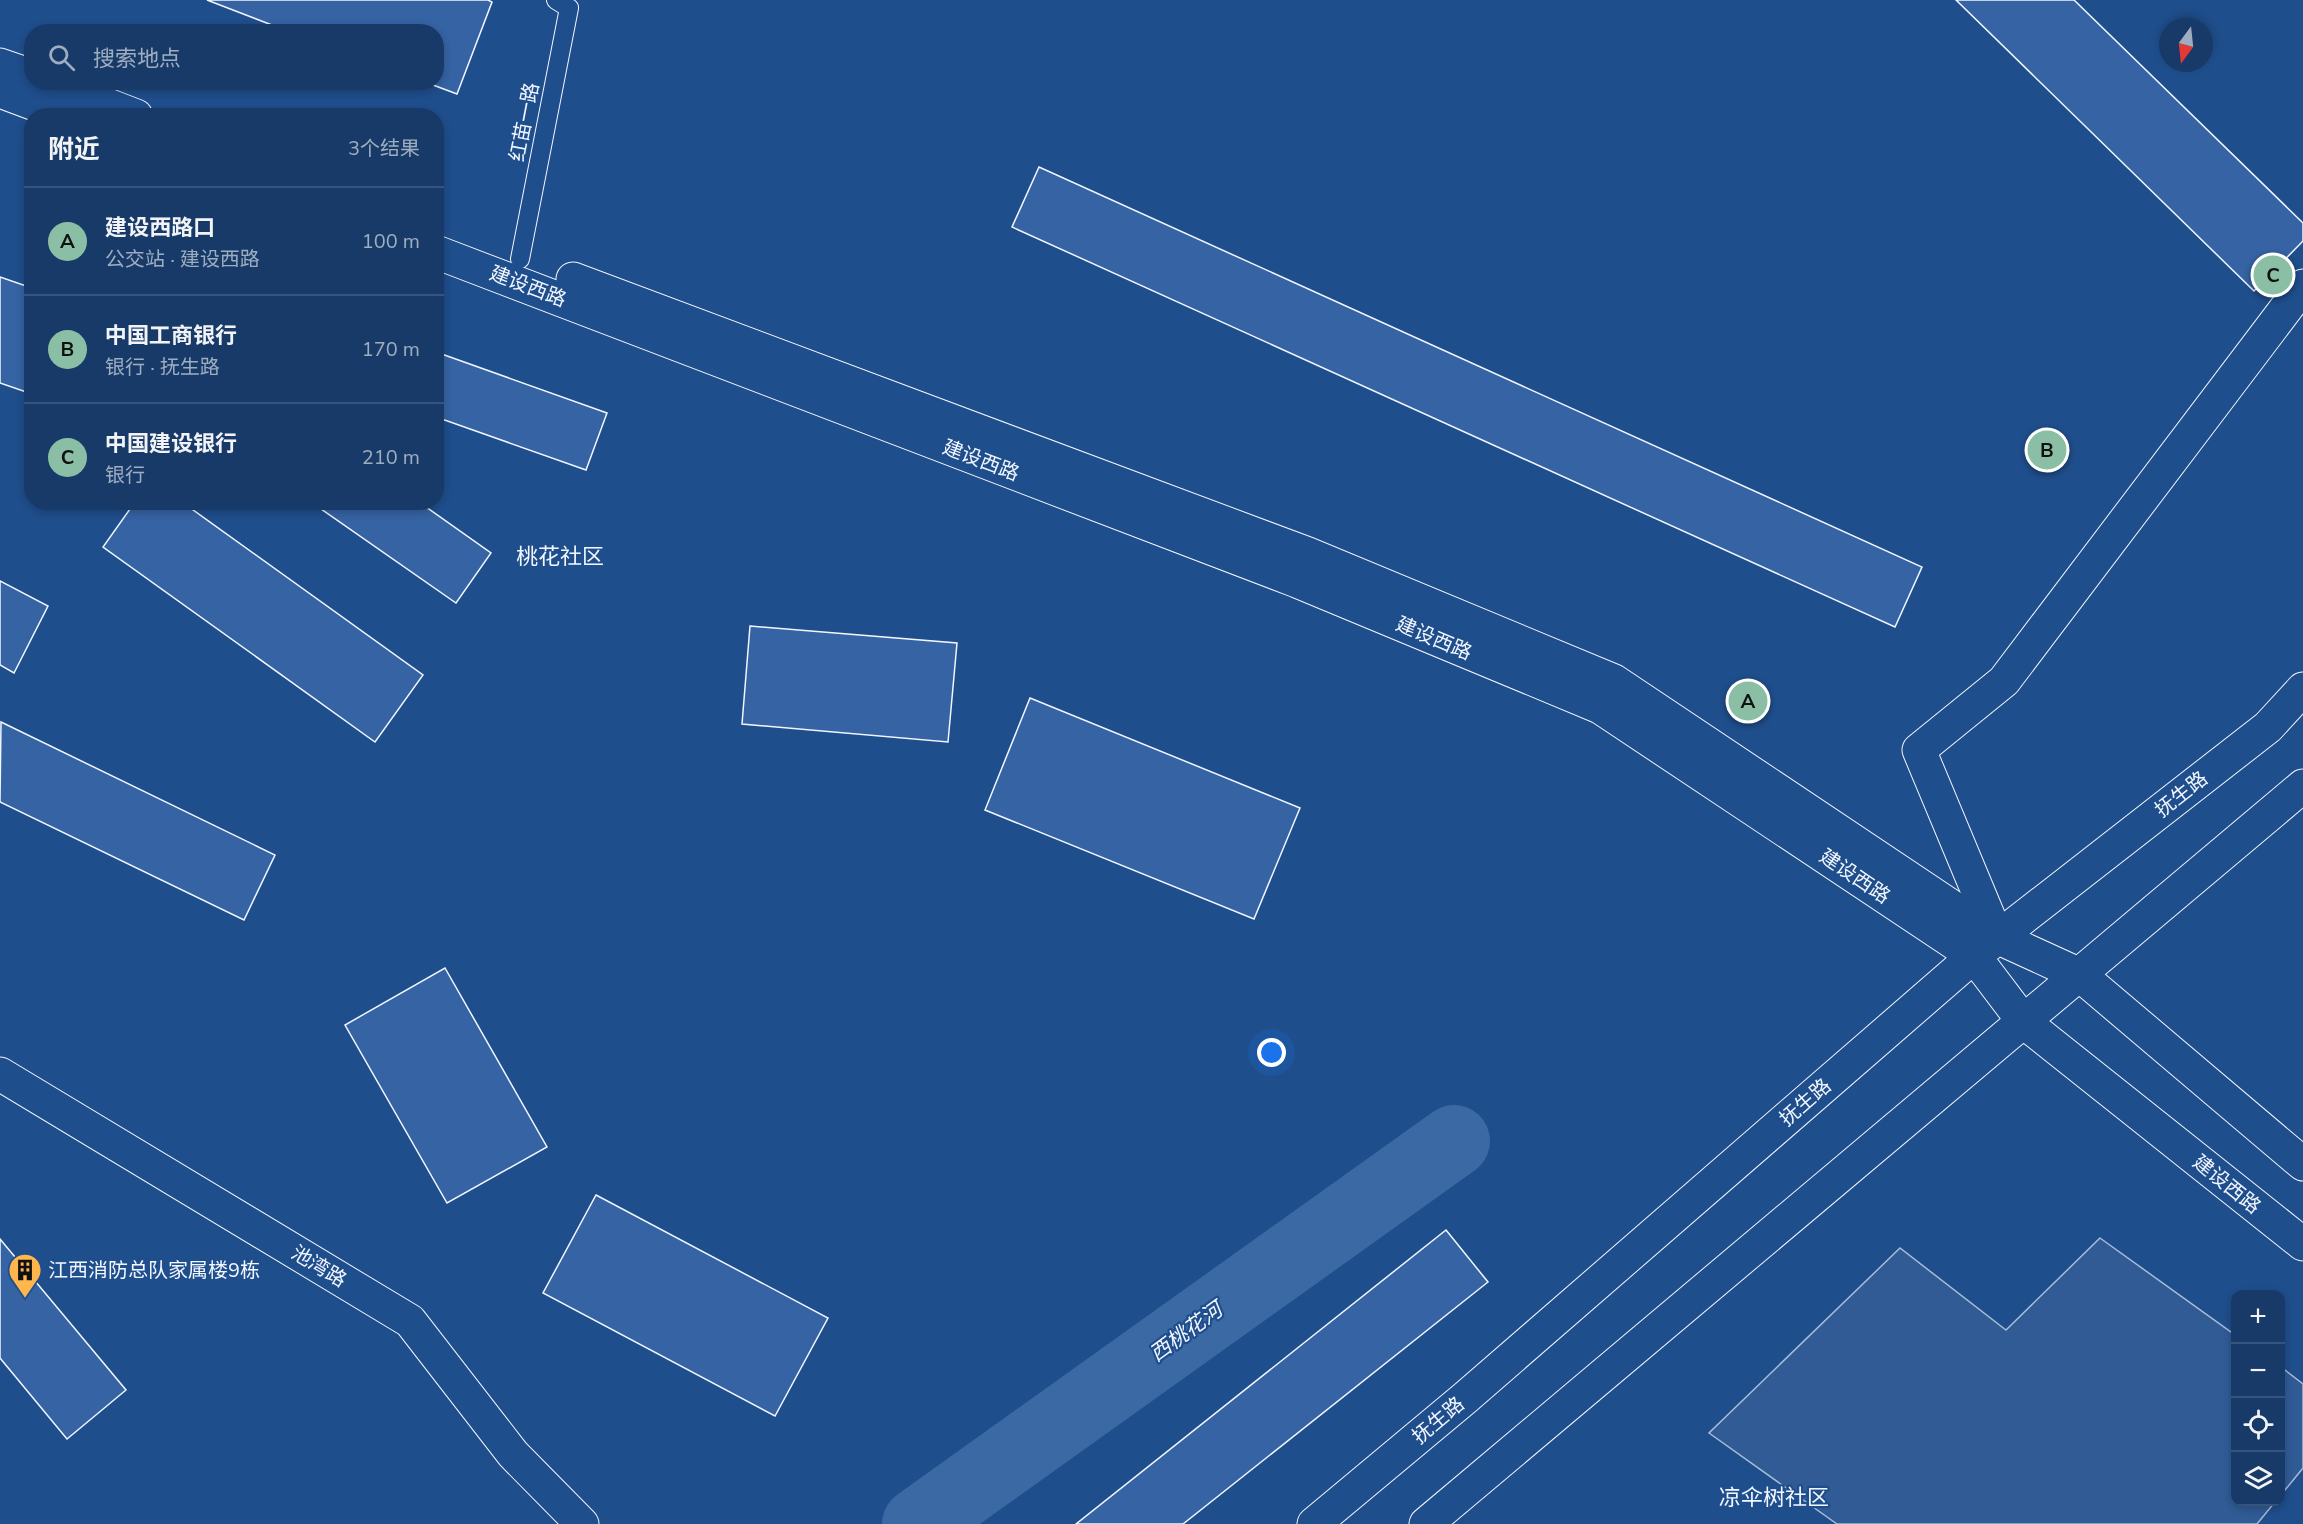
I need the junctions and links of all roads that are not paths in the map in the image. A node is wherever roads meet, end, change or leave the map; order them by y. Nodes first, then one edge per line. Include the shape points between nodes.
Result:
1 (556, 0) edge
2 (0, 65) edge
3 (24, 73) edge
4 (69, 90) edge
5 (0, 91) edge
6 (46, 108) edge
7 (115, 108) edge
8 (444, 231) edge
9 (444, 255) edge
10 (520, 259) junction
11 (2303, 286) edge
12 (2303, 689) edge
13 (2303, 786) edge
14 (1986, 946) junction
15 (2080, 975) junction
16 (2024, 1022) junction
17 (0, 1074) edge
18 (2303, 1164) edge
19 (2303, 1244) edge
20 (576, 1518) edge
21 (1314, 1524) edge
22 (1426, 1524) edge

1 - 10 lane, 红苗一路 via 569,8
2 - 3 main road
4 - 7 main road
5 - 6 main road
8 - 10 main road, 建设西路
9 - 14 main road, 建设西路 via 1286,576 1600,707
10 - 14 main road, 建设西路 via 1308,554 1614,681
11 - 14 main road via 2004,681 1919,750
12 - 14 main road, 抚生路 via 2268,727
13 - 15 main road
14 - 15 main road, 建设西路
14 - 16 main road, 建设西路
14 - 21 main road, 抚生路 via 1466,1398
15 - 16 main road
15 - 18 main road, 建设西路
16 - 19 main road, 建设西路
16 - 22 main road
17 - 20 main road, 池湾路 via 410,1321 513,1454

